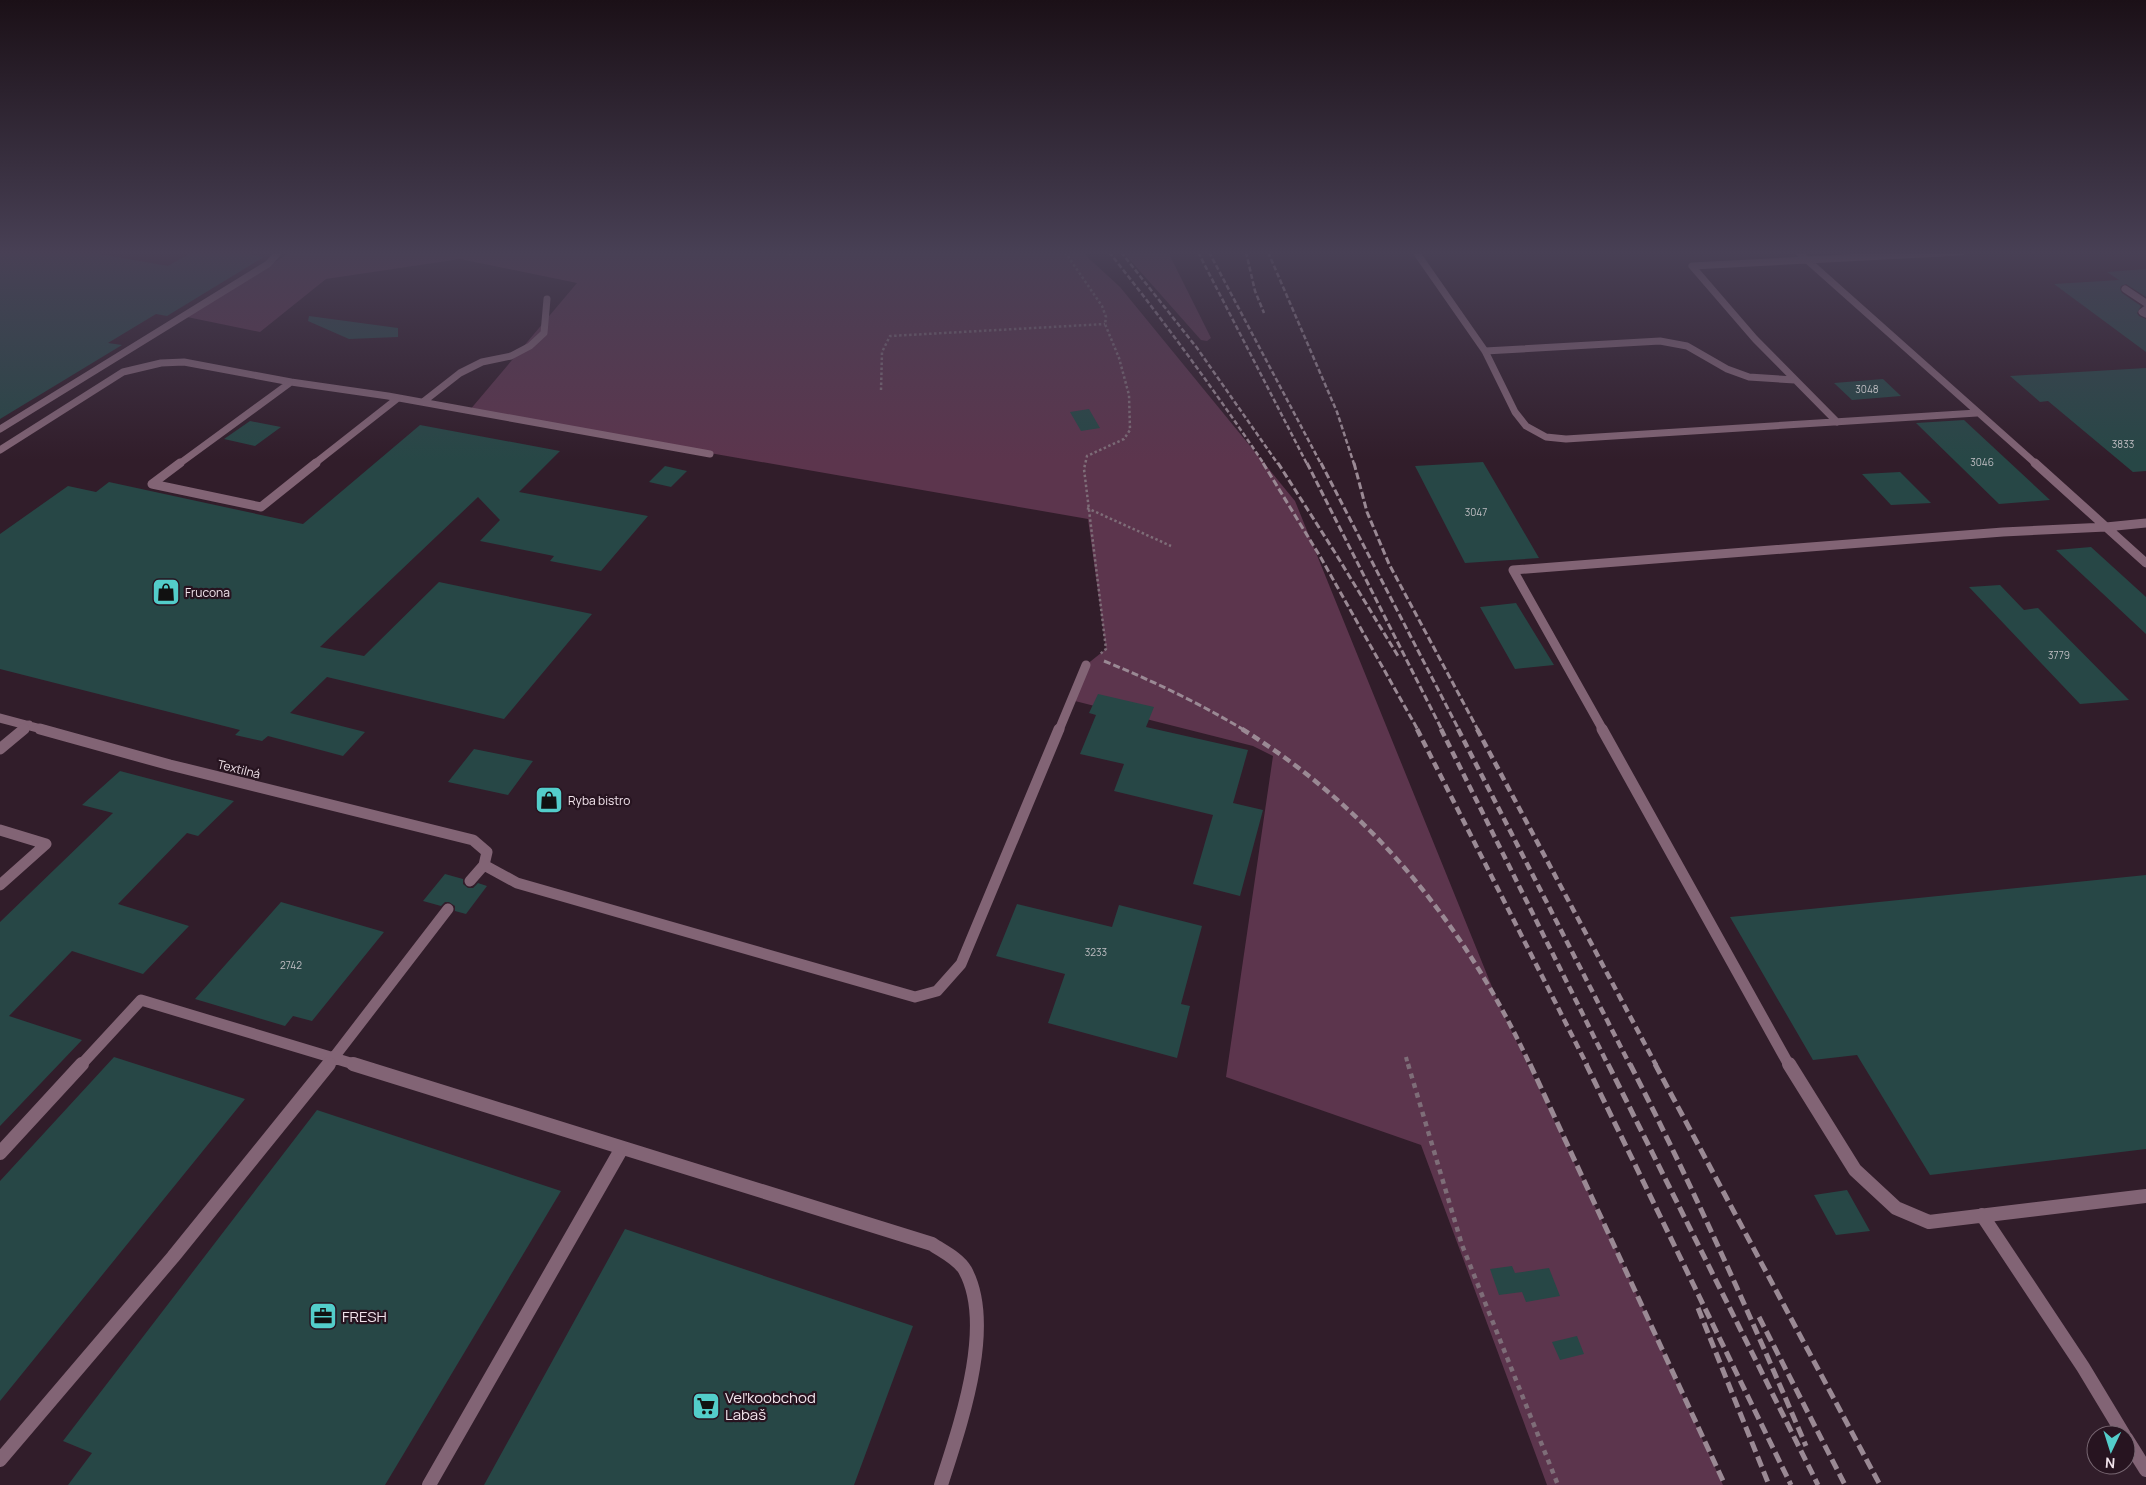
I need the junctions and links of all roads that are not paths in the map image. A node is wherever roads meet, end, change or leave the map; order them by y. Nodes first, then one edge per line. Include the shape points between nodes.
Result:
1 (175, 321) edge
2 (545, 321) edge
3 (1464, 321) edge
4 (1740, 321) edge
5 (1875, 321) edge
6 (1485, 351) junction
7 (1795, 380) junction
8 (291, 382) junction
9 (398, 398) junction
10 (423, 402) junction
11 (1977, 414) junction
12 (1837, 422) junction
13 (0, 429) edge
14 (0, 450) edge
15 (710, 454) dead end
16 (2146, 524) edge
17 (2106, 527) junction
18 (2146, 563) edge
19 (1086, 665) road end
20 (0, 718) edge
21 (29, 725) junction
22 (0, 749) edge
23 (0, 830) edge
24 (484, 865) junction
25 (470, 881) dead end
26 (0, 885) edge
27 (448, 909) dead end
28 (335, 1058) junction
29 (622, 1148) junction
30 (0, 1153) edge
31 (2146, 1196) edge
32 (1982, 1215) junction
33 (2118, 1425) edge
34 (2136, 1454) edge
35 (0, 1460) edge
36 (2146, 1470) edge
37 (429, 1485) edge
38 (941, 1485) edge

1 - 13 lane
2 - 10 lane via 544,333 530,346 460,373
3 - 6 lane
4 - 7 lane
5 - 11 lane
6 - 7 lane via 1660,341 1688,346 1749,378
6 - 12 lane via 1515,412 1526,426 1546,437 1566,439
7 - 12 lane
8 - 9 lane
8 - 9 lane via 152,484 262,507
8 - 14 lane via 184,362 138,367 123,372
9 - 10 lane
10 - 15 lane
11 - 12 lane
11 - 17 lane
16 - 17 lane
17 - 18 lane
17 - 32 lane via 1513,570 1794,1073 1855,1170 1896,1208 1929,1222
19 - 24 lane via 961,964 937,992 915,997 517,883
20 - 21 lane, Textilná
21 - 22 lane
21 - 24 lane, Textilná via 170,765 473,840 487,852
23 - 26 lane via 46,844
24 - 25 lane
27 - 28 lane
28 - 29 lane
28 - 30 lane via 142,1000
28 - 35 lane via 82,1368
29 - 37 lane
29 - 38 lane via 932,1244 964,1268 976,1295 977,1342 961,1422
31 - 32 lane
32 - 33 lane
34 - 36 lane

